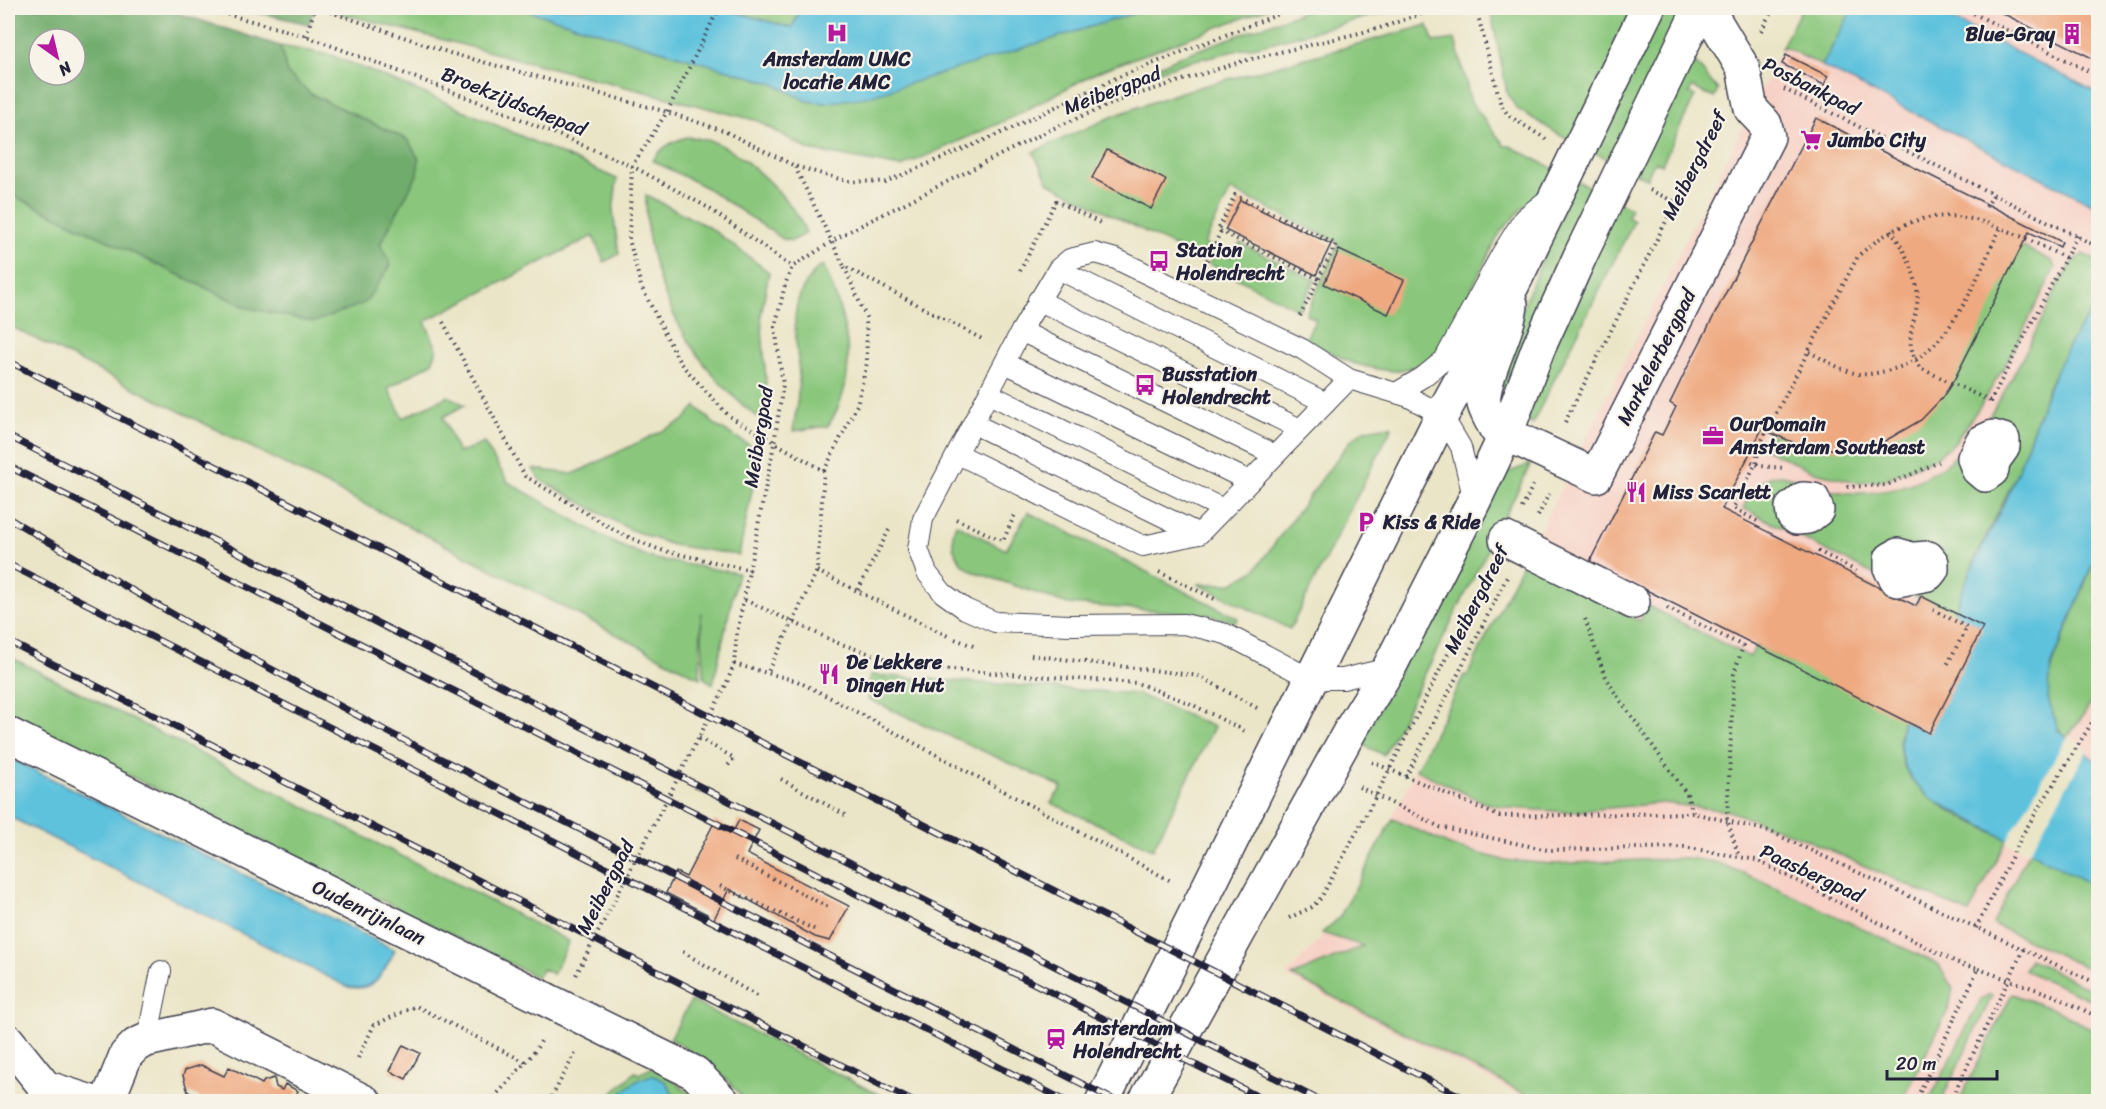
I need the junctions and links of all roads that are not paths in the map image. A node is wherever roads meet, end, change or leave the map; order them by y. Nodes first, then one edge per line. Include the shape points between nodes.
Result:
1 (1648, 8) edge
2 (1700, 8) edge
3 (1707, 8) edge
4 (1557, 192) junction
5 (1058, 269) junction
6 (1512, 286) junction
7 (1038, 300) junction
8 (1020, 330) junction
9 (1005, 363) junction
10 (1349, 379) junction
11 (1396, 393) junction
12 (989, 394) junction
13 (1326, 402) junction
14 (1442, 415) junction
15 (974, 424) junction
16 (1300, 429) junction
17 (1506, 434) junction
18 (958, 454) junction
19 (1275, 455) junction
20 (1249, 481) junction
21 (1474, 501) junction
22 (1223, 509) junction
23 (1199, 534) junction
24 (1514, 543) road end
25 (1633, 602) road end
26 (1389, 668) junction
27 (1311, 679) junction
28 (8, 734) edge
29 (161, 971) dead end
30 (147, 1040) junction
31 (8, 1041) edge
32 (1151, 1090) edge
33 (42, 1094) edge
34 (354, 1096) edge
35 (91, 1101) edge
36 (107, 1101) edge
37 (723, 1101) edge
38 (1102, 1101) edge

1 - 4 main road
2 - 17 main road via 1581,254 1538,349
3 - 17 main road, Markelerbergpad via 1743,68 1751,108 1765,124 1768,137 1596,476
4 - 6 main road
4 - 11 lane via 1524,218 1444,360
5 - 7 lane
5 - 10 lane via 1070,259 1095,253 1116,259 1302,349
5 - 13 lane
6 - 14 main road
6 - 17 main road, Markelerbergpad via 1510,316 1484,402 1496,429
7 - 8 lane
7 - 16 lane
8 - 9 lane
8 - 19 lane
9 - 12 lane
9 - 20 lane
10 - 11 lane
10 - 13 lane
11 - 14 lane
12 - 15 lane
12 - 22 lane
13 - 16 lane
14 - 21 lane via 1461,447
14 - 27 main road
15 - 18 lane
15 - 23 lane
16 - 19 lane
17 - 21 main road
18 - 23 lane via 1143,546
18 - 27 lane via 922,519 918,549 927,573 943,593 964,609 995,622 1184,624 1226,634
19 - 20 lane
20 - 22 lane
21 - 26 main road
22 - 23 lane
24 - 25 main road
26 - 27 lane via 1343,679
26 - 32 main road
27 - 38 main road
28 - 37 main road, Oudenrijnlaan, bridge via 546,1014 648,1050 695,1073
29 - 30 lane
30 - 34 main road via 212,1025
30 - 36 main road via 126,1055
31 - 33 main road
33 - 35 main road

